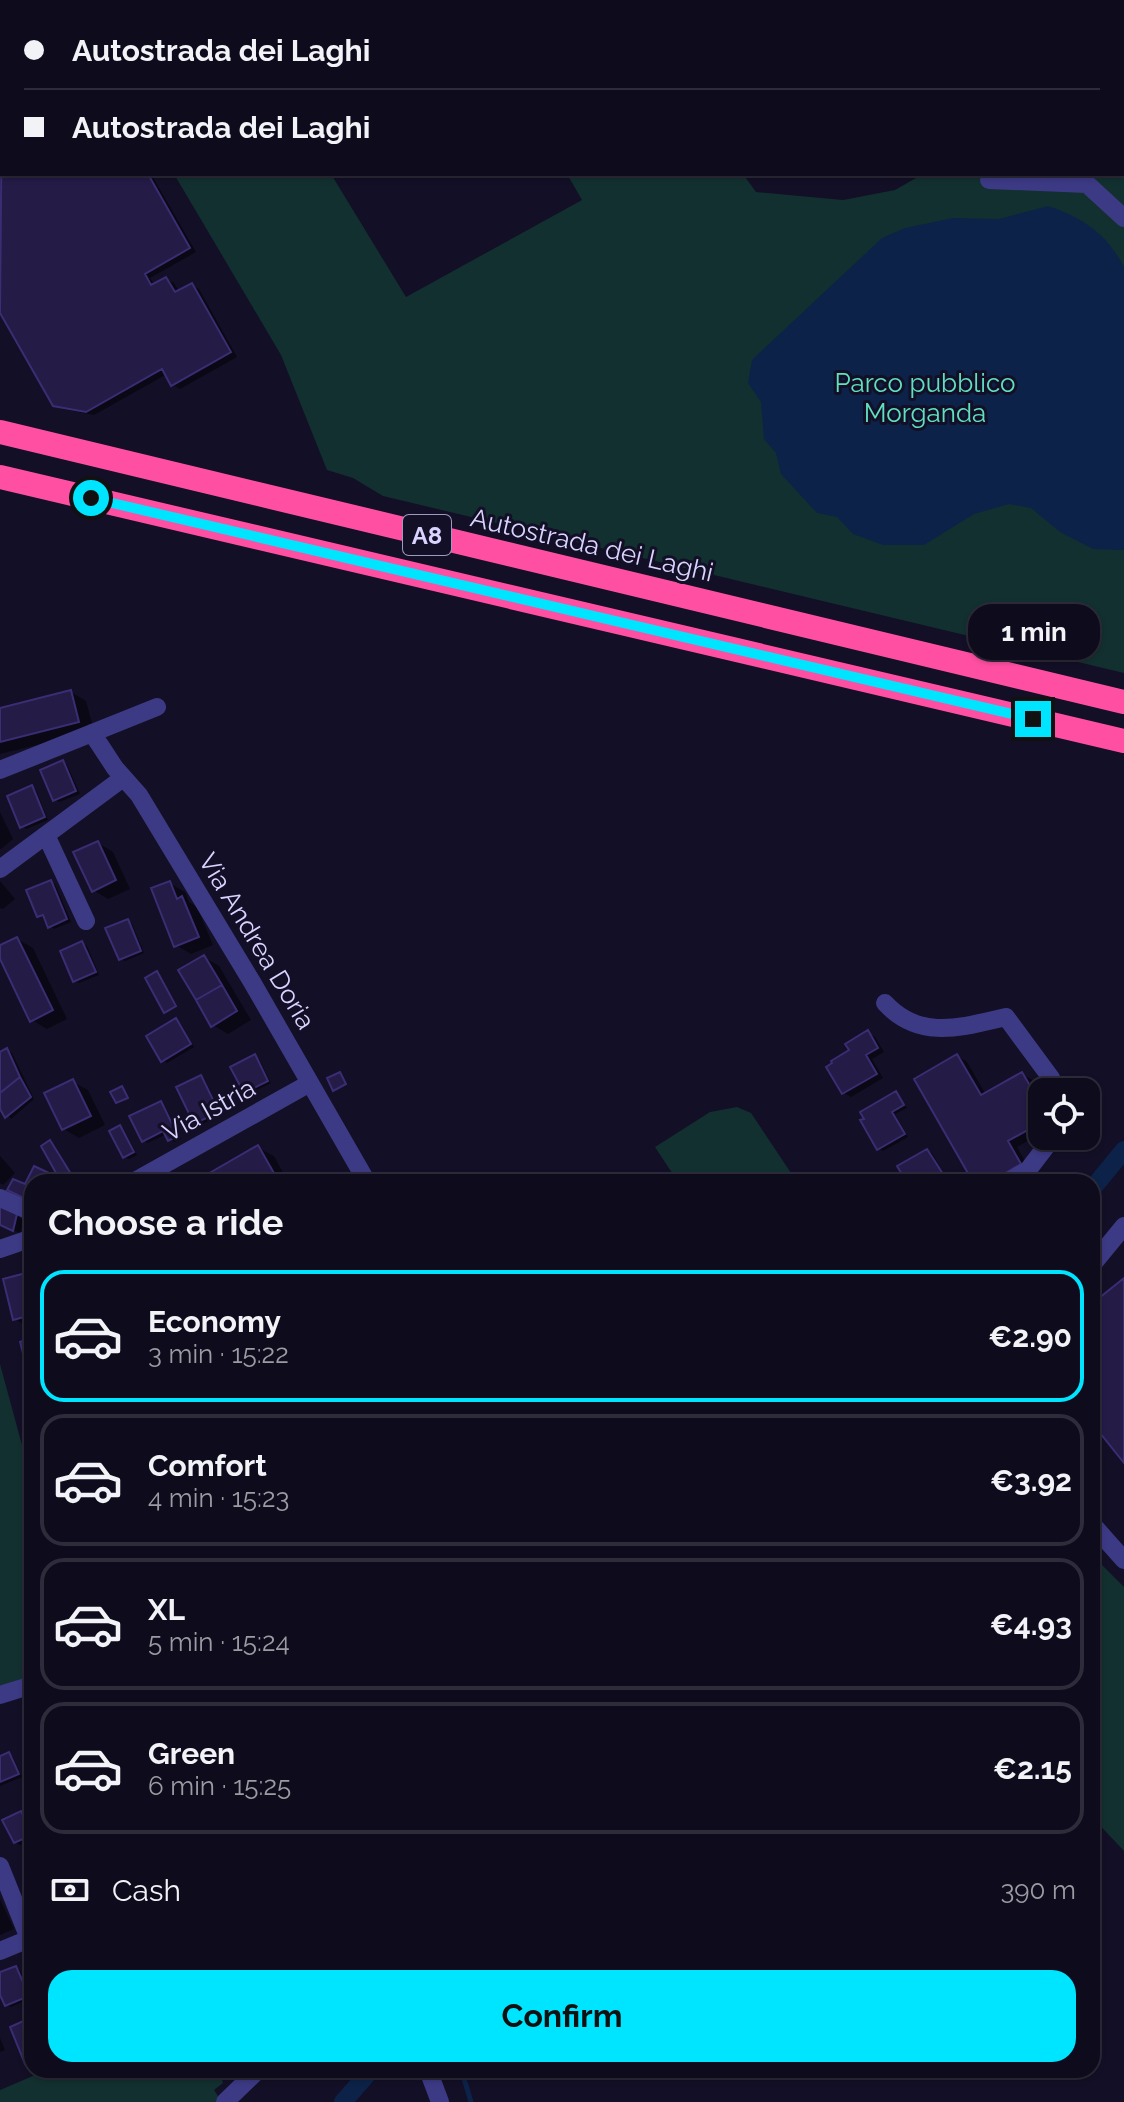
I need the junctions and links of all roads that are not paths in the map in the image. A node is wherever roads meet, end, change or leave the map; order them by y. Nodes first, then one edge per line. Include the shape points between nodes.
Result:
1 (989, 180) dead end
2 (1124, 218) edge
3 (0, 432) edge
4 (0, 477) edge
5 (1124, 702) edge
6 (157, 707) dead end
7 (92, 733) junction
8 (1124, 741) edge
9 (0, 770) edge
10 (123, 778) junction
11 (46, 835) junction
12 (0, 869) edge
13 (86, 921) dead end
14 (885, 1003) dead end
15 (1051, 1078) edge
16 (310, 1083) junction
17 (1043, 1150) edge
18 (147, 1174) edge
19 (362, 1174) edge
20 (1021, 1174) edge
21 (0, 1198) edge
22 (24, 1208) edge
23 (1124, 1226) edge
24 (24, 1241) edge
25 (0, 1249) edge
26 (1100, 1255) edge
27 (1100, 1533) edge
28 (1124, 1560) edge
29 (24, 1688) edge
30 (0, 1695) edge
31 (0, 1866) edge
32 (24, 1925) edge
33 (24, 1944) edge
34 (0, 1951) edge
35 (250, 2078) edge
36 (431, 2078) edge
37 (225, 2102) edge
38 (440, 2102) edge

1 - 2 street via 1087,184
3 - 5 highway, Autostrada dei Laghi / A8
4 - 8 highway, A8
6 - 7 street
7 - 9 street
7 - 10 street, Via Andrea Doria
10 - 11 street
10 - 16 street, Via Andrea Doria via 139,795
11 - 12 street
11 - 13 street
14 - 15 street via 917,1026 957,1028 1006,1017
16 - 18 street, Via Istria
16 - 19 street, Via Andrea Doria
17 - 20 street
21 - 22 street
23 - 26 street
24 - 25 street
27 - 28 street
29 - 30 street
31 - 32 street
33 - 34 street
35 - 37 street
36 - 38 street

